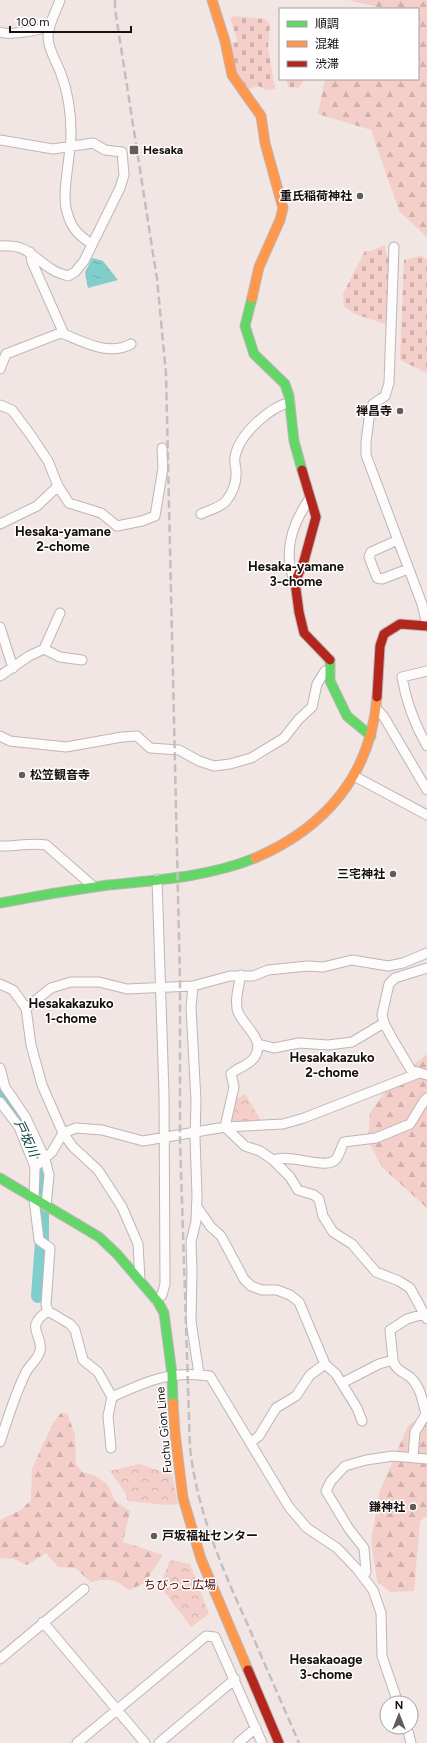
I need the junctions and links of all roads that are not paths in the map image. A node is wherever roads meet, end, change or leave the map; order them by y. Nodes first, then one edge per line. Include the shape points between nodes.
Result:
1 (60, 0) edge
2 (212, 0) edge
3 (50, 26) junction
4 (0, 32) edge
5 (0, 140) edge
6 (70, 146) junction
7 (92, 244) junction
8 (0, 246) edge
9 (394, 247) dead end
10 (30, 252) junction
11 (63, 332) junction
12 (131, 344) dead end
13 (0, 369) edge
14 (290, 402) junction
15 (0, 405) edge
16 (162, 448) dead end
17 (58, 486) junction
18 (310, 498) junction
19 (201, 514) dead end
20 (0, 524) edge
21 (398, 540) junction
22 (408, 569) junction
23 (295, 582) junction
24 (60, 613) dead end
25 (427, 625) edge
26 (0, 627) edge
27 (44, 649) junction
28 (82, 660) dead end
29 (13, 668) junction
30 (330, 671) junction
31 (427, 671) edge
32 (0, 676) edge
33 (376, 708) junction
34 (0, 736) edge
35 (371, 736) junction
36 (427, 746) edge
37 (354, 776) junction
38 (427, 790) edge
39 (427, 815) edge
40 (0, 846) edge
41 (157, 880) junction
42 (94, 887) junction
43 (0, 902) edge
44 (427, 953) edge
45 (427, 968) edge
46 (241, 975) junction
47 (0, 984) edge
48 (193, 986) junction
49 (160, 988) junction
50 (26, 1008) junction
51 (384, 1023) junction
52 (258, 1044) junction
53 (0, 1068) edge
54 (423, 1074) edge
55 (427, 1098) edge
56 (0, 1102) edge
57 (225, 1127) junction
58 (196, 1132) junction
59 (63, 1133) junction
60 (163, 1138) junction
61 (45, 1158) junction
62 (273, 1160) junction
63 (35, 1167) junction
64 (0, 1178) edge
65 (34, 1199) junction
66 (46, 1206) junction
67 (196, 1207) junction
68 (140, 1280) junction
69 (156, 1300) junction
70 (48, 1311) junction
71 (426, 1317) edge
72 (393, 1360) junction
73 (325, 1364) junction
74 (172, 1374) junction
75 (199, 1374) junction
76 (342, 1383) junction
77 (112, 1397) junction
78 (362, 1422) dead end
79 (0, 1442) edge
80 (251, 1442) junction
81 (111, 1448) dead end
82 (413, 1458) junction
83 (427, 1460) edge
84 (363, 1576) junction
85 (84, 1589) dead end
86 (43, 1622) junction
87 (0, 1659) edge
88 (235, 1679) junction
89 (395, 1695) edge
90 (117, 1710) junction
91 (256, 1728) junction
92 (77, 1743) edge
93 (145, 1743) edge
94 (159, 1743) edge
95 (238, 1743) edge
96 (262, 1743) edge
97 (279, 1743) edge

1 - 3 street
2 - 14 street via 232,75 261,116 265,143 281,197 283,208 280,220 259,267 245,326 254,354 285,384
3 - 4 street via 18,33
3 - 6 street via 48,38 51,51 68,97
5 - 6 street via 53,149
6 - 7 street via 66,212 78,236
6 - 7 street via 93,143 105,150 122,152 123,182
7 - 10 street via 75,272 68,276 54,270
8 - 10 street via 17,246
9 - 21 street via 389,383 385,396 373,404 370,412 366,455
10 - 11 street
11 - 12 street via 92,346 114,350 123,349
11 - 13 street via 6,354
14 - 18 street via 294,441
14 - 19 street via 282,404 256,422 246,433 235,454 236,473 232,491 220,506
15 - 17 street via 12,410 30,434 48,461
16 - 17 street via 163,468 157,510 155,516 142,521 124,526 113,524 101,513 69,503
17 - 20 street via 37,506
18 - 23 street via 316,518 304,561
18 - 23 street via 301,510 291,534 288,551
21 - 22 street
21 - 22 street via 371,552 369,557 377,578 382,579
22 - 25 street via 422,604
23 - 30 street via 304,633 330,660
24 - 27 street
25 - 33 street via 400,624 384,634 380,646
26 - 29 street
27 - 28 street via 60,657
27 - 29 street
29 - 32 street
30 - 34 street via 325,671 321,675 312,707 284,738 250,758 230,764 208,765 179,750 150,748 137,736 122,736 66,747 10,741
30 - 35 street via 330,681 347,716
31 - 36 street via 402,677 404,692
33 - 35 street
33 - 38 street via 384,717
35 - 37 street
37 - 39 street
37 - 41 street via 333,804 312,825 278,847 208,873
40 - 42 street via 46,846
41 - 42 street
41 - 49 street
42 - 43 street
44 - 46 street via 388,966 352,960 323,967 308,966 268,970 253,976
45 - 51 street via 395,978 389,984 383,1006
46 - 48 street
46 - 52 street via 237,1012
47 - 50 street via 12,990
48 - 49 street
48 - 58 street via 190,1007
49 - 50 street via 127,989 99,982 71,982 51,988
49 - 60 street
50 - 59 street via 31,1045 40,1078
51 - 52 street via 352,1042 328,1045 299,1043 274,1048
51 - 54 street via 411,1070
52 - 57 street via 255,1057 231,1074 234,1087
53 - 61 street via 5,1087 25,1116
54 - 57 street via 283,1124
55 - 62 street via 410,1124 376,1138 344,1142 337,1158 329,1163 321,1164 289,1157
56 - 63 street via 19,1126
57 - 58 street
57 - 62 street via 245,1146 260,1151
58 - 60 street
58 - 67 street
59 - 60 street via 76,1128 102,1130 142,1141
59 - 61 street via 52,1152
59 - 68 street via 72,1147 98,1170 122,1207 138,1244
60 - 69 street via 165,1284 162,1295
61 - 63 street
61 - 66 street via 49,1175
62 - 71 street via 290,1177 298,1190 319,1199 323,1216 333,1232 352,1244 376,1272 410,1288
63 - 65 street
64 - 65 street, Fuchu Gion Line
65 - 66 street, Fuchu Gion Line
65 - 70 street via 39,1240 50,1248 46,1296
66 - 68 street, Fuchu Gion Line via 99,1237
67 - 73 street via 221,1236 244,1279 251,1286 262,1290 277,1290 299,1302
67 - 75 street via 191,1242 190,1321
68 - 69 street, Fuchu Gion Line
69 - 74 street, Fuchu Gion Line via 164,1313 167,1325
70 - 77 street via 73,1327 83,1360 98,1372
70 - 79 street via 36,1322 40,1353 27,1370
71 - 72 street via 407,1319 390,1330
72 - 76 street
72 - 82 street via 398,1371 409,1377 419,1389 426,1414 415,1432
73 - 76 street
73 - 80 street via 310,1375 296,1396 276,1408 259,1436
74 - 75 street
74 - 77 street
74 - 97 street, Fuchu Gion Line via 183,1498 191,1530 200,1559
75 - 80 street via 210,1376
76 - 78 street
77 - 81 street via 108,1416
80 - 84 street via 289,1507 307,1528 337,1548
82 - 83 street
82 - 84 street via 393,1456 345,1466 331,1481 326,1492 348,1529 364,1548 366,1572
84 - 89 street via 374,1590 381,1613 382,1656
85 - 86 street
86 - 87 street
86 - 90 street
88 - 90 street via 215,1638 206,1636
88 - 91 street
88 - 94 street
90 - 92 street
90 - 93 street
91 - 95 street
91 - 96 street

